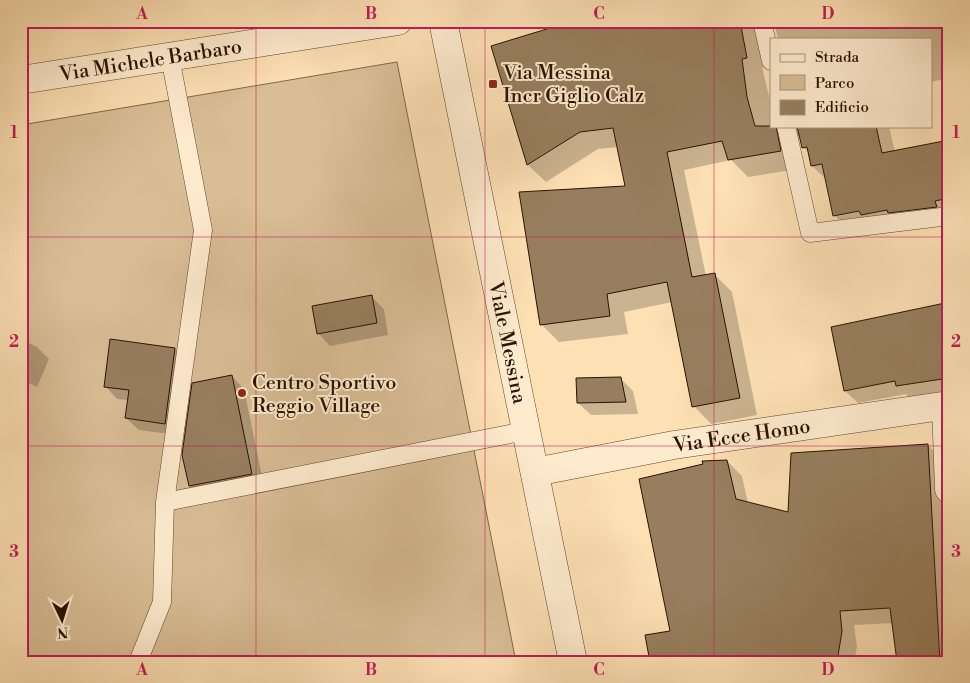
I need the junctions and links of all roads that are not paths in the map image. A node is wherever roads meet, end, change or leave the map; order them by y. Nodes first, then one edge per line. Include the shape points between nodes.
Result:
1 (398, 21) edge
2 (443, 21) edge
3 (762, 21) edge
4 (170, 56) junction
5 (770, 57) edge
6 (21, 80) edge
7 (786, 128) edge
8 (949, 216) edge
9 (947, 405) edge
10 (525, 431) junction
11 (535, 472) junction
12 (949, 489) edge
13 (166, 502) junction
14 (138, 662) edge
15 (573, 662) edge

1 - 4 street, Via Michele Barbaro
2 - 10 street, Viale Messina
3 - 5 lane
4 - 6 street, Via Michele Barbaro
4 - 13 lane via 203,230
7 - 8 lane via 810,233
9 - 11 street, Via Ecce Homo via 674,445
9 - 12 street
10 - 11 street, Viale Messina
10 - 13 lane
11 - 15 street, Viale Messina
13 - 14 lane via 162,602

